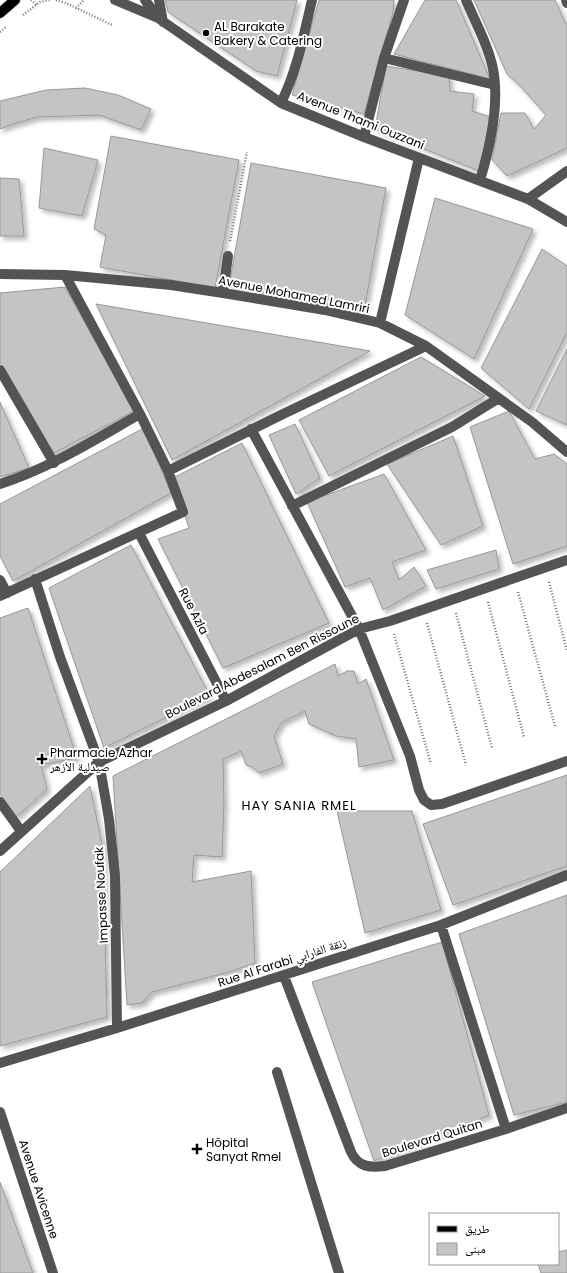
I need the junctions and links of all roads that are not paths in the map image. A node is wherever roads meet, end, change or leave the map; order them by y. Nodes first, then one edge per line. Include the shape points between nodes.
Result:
1 (15, 0) edge
2 (115, 0) edge
3 (145, 0) edge
4 (159, 0) edge
5 (312, 0) edge
6 (404, 0) edge
7 (466, 0) edge
8 (566, 0) edge
9 (567, 3) edge
10 (0, 13) edge
11 (160, 20) junction
12 (384, 58) junction
13 (495, 85) junction
14 (281, 102) junction
15 (364, 137) junction
16 (419, 158) junction
17 (567, 171) edge
18 (480, 180) junction
19 (528, 199) junction
20 (567, 222) edge
21 (228, 256) road end
22 (0, 274) edge
23 (65, 275) junction
24 (223, 293) junction
25 (380, 323) junction
26 (426, 346) junction
27 (0, 370) edge
28 (499, 398) junction
29 (140, 414) junction
30 (251, 429) junction
31 (567, 452) edge
32 (54, 463) junction
33 (168, 471) junction
34 (0, 484) edge
35 (292, 506) junction
36 (139, 532) junction
37 (567, 560) edge
38 (35, 579) junction
39 (0, 580) edge
40 (4, 594) edge
41 (359, 629) junction
42 (226, 701) junction
43 (567, 761) edge
44 (99, 762) junction
45 (0, 802) edge
46 (21, 831) junction
47 (0, 851) edge
48 (567, 875) edge
49 (441, 925) junction
50 (284, 976) junction
51 (117, 1028) junction
52 (0, 1063) edge
53 (277, 1072) dead end
54 (567, 1108) edge
55 (0, 1112) edge
56 (506, 1129) junction
57 (53, 1273) edge
58 (339, 1273) edge

1 - 10 main road
2 - 11 street, Avenue Thami Ouzzani
3 - 11 street, Avenue Thami Ouzzani
4 - 11 street
5 - 14 street via 298,59
6 - 12 street
7 - 13 street via 490,57
8 - 9 street
11 - 14 street, Avenue Thami Ouzzani
12 - 13 street
12 - 15 street
13 - 18 street via 492,127
14 - 15 street, Avenue Thami Ouzzani
15 - 16 street, Avenue Thami Ouzzani
16 - 18 street, Avenue Thami Ouzzani
16 - 25 street
17 - 19 street
18 - 19 street, Avenue Thami Ouzzani
19 - 20 street, Avenue Thami Ouzzani
21 - 24 street
22 - 23 street, Avenue Mohamed Lamriri
23 - 24 street, Avenue Mohamed Lamriri via 171,285
23 - 29 street
24 - 25 street, Avenue Mohamed Lamriri via 325,310
25 - 26 street, Avenue Mohamed Lamriri
26 - 28 street, Avenue Mohamed Lamriri
26 - 30 street
27 - 32 street
28 - 31 street, Avenue Mohamed Lamriri
28 - 35 street via 452,427
29 - 32 street
29 - 33 street
30 - 33 street
30 - 35 street
32 - 34 street
33 - 36 street via 182,512
35 - 41 street
36 - 38 street
36 - 42 street, Rue Azla
37 - 41 street, Boulevard Abdesalam Ben Rissoune
38 - 40 street
38 - 44 street, Impasse Noufak via 60,657
39 - 40 street
41 - 42 street, Boulevard Abdesalam Ben Rissoune
41 - 43 street via 410,756 419,790 428,804 442,804
42 - 44 street, Boulevard Abdesalam Ben Rissoune
44 - 46 street, Boulevard Abdesalam Ben Rissoune
44 - 51 street, Impasse Noufak via 115,876
45 - 46 street
46 - 47 street, Boulevard Abdesalam Ben Rissoune
48 - 49 street, Rue Al Farabi زنقة الفارابي
49 - 50 street, Rue Al Farabi زنقة الفارابي
49 - 56 street
50 - 51 street, Rue Al Farabi زنقة الفارابي
50 - 56 street, Boulevard Quitan via 350,1152 359,1163 371,1168 385,1166
51 - 52 street, Rue Al Farabi زنقة الفارابي
53 - 58 street
54 - 56 street, Boulevard Quitan
55 - 57 street, Avenue Avicenne

